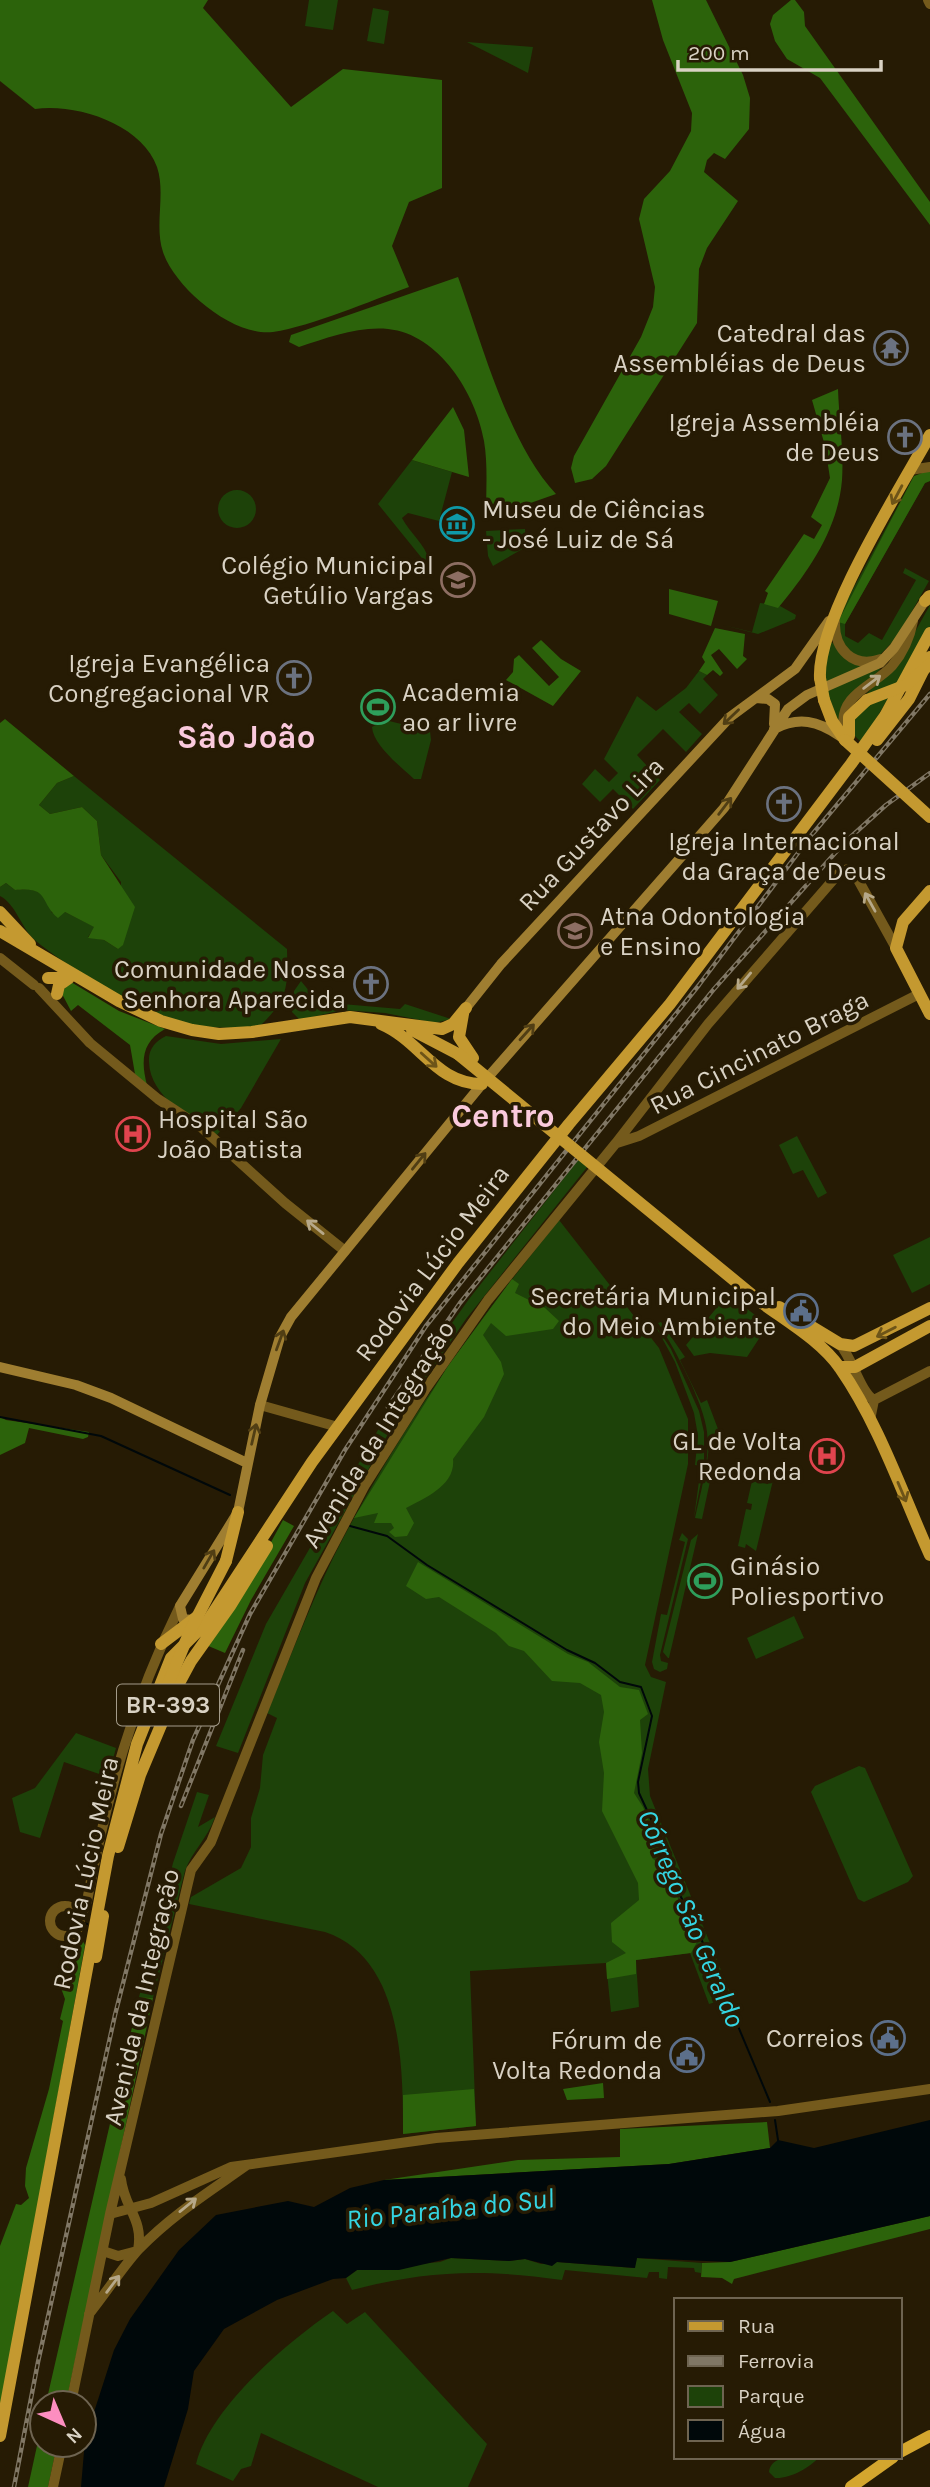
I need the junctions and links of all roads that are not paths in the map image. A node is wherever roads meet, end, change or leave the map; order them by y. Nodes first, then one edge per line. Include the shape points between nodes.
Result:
1 (930, 435) edge
2 (930, 467) edge
3 (910, 470) junction
4 (928, 597) edge
5 (836, 611) junction
6 (914, 619) junction
7 (930, 634) edge
8 (890, 652) junction
9 (930, 657) edge
10 (930, 664) edge
11 (756, 698) junction
12 (772, 730) junction
13 (847, 738) junction
14 (851, 764) junction
15 (930, 809) edge
16 (930, 817) edge
17 (930, 891) edge
18 (0, 912) edge
19 (0, 931) edge
20 (0, 940) edge
21 (896, 948) junction
22 (0, 958) edge
23 (47, 977) junction
24 (69, 978) junction
25 (919, 993) junction
26 (57, 994) dead end
27 (466, 1007) junction
28 (930, 1014) edge
29 (398, 1021) junction
30 (381, 1024) junction
31 (461, 1050) junction
32 (482, 1084) junction
33 (629, 1126) junction
34 (639, 1136) junction
35 (616, 1143) junction
36 (345, 1251) junction
37 (763, 1301) junction
38 (930, 1308) edge
39 (930, 1326) edge
40 (839, 1344) junction
41 (0, 1367) edge
42 (839, 1367) junction
43 (855, 1367) junction
44 (930, 1371) edge
45 (870, 1398) junction
46 (260, 1405) junction
47 (873, 1426) junction
48 (338, 1427) junction
49 (312, 1462) junction
50 (247, 1464) junction
51 (238, 1513) junction
52 (930, 1555) edge
53 (231, 1586) junction
54 (180, 1606) junction
55 (192, 1620) junction
56 (161, 1644) junction
57 (121, 1834) junction
58 (87, 1901) junction
59 (71, 1908) junction
60 (79, 1923) junction
61 (91, 1936) junction
62 (73, 2053) junction
63 (930, 2088) edge
64 (247, 2165) junction
65 (121, 2177) junction
66 (131, 2209) junction
67 (110, 2214) junction
68 (138, 2251) junction
69 (103, 2252) junction
70 (87, 2317) junction
71 (74, 2389) edge
72 (0, 2436) edge
73 (930, 2436) edge
74 (902, 2451) edge
75 (59, 2459) edge
76 (890, 2459) edge
77 (53, 2487) edge
78 (851, 2487) edge

1 - 3 main road
2 - 3 street
3 -> 5 main road
4 - 6 main road
5 - 8 street via 837,642 851,658 871,662
5 - 11 main road, Rua Gustavo Lira via 784,680
5 - 13 main road, bridge via 824,644 820,678 832,721
6 - 8 main road
13 -> 6 street via 843,723 847,705 894,664
7 - 14 main road, Rodovia Lúcio Meira / BR-393 via 885,716
8 - 12 main road via 874,666 798,700
9 - 14 main road, Rodovia Lúcio Meira / BR-393 via 898,715
10 - 13 main road, bridge via 906,685 867,700 849,717
11 - 12 main road via 768,698 776,706
11 -> 27 main road, Rua Gustavo Lira via 730,717
12 - 13 main road via 806,720
32 -> 12 main road via 724,808
13 - 15 main road
13 - 16 main road, bridge
14 - 48 main road, Rodovia Lúcio Meira / BR-393 via 670,1004 458,1263
17 - 21 main road via 903,922
18 - 23 main road via 29,943
19 - 23 main road via 43,959
20 - 23 main road
21 - 25 main road
21 -> 33 street, Avenida da Integração via 854,874 848,869 837,874 715,1015
22 - 23 street
23 - 24 main road
23 - 29 main road via 202,1032 252,1032 343,1018
36 -> 23 street via 202,1128 90,1043 68,1017
24 - 26 main road via 59,985
24 - 30 main road via 135,1016 202,1037 255,1037 346,1021
25 - 28 main road
25 - 34 street, Rua Cincinato Braga
27 - 29 main road via 453,1024 442,1029
27 - 31 main road via 459,1030
29 - 31 main road via 435,1034
30 - 31 main road
30 -> 32 main road via 404,1037 451,1079
31 - 37 main road, bridge
31 - 37 main road, bridge
36 -> 32 main road
33 - 34 street via 629,1133
33 - 35 street, Avenida da Integração
34 - 35 street, Rua Cincinato Braga
35 - 65 street, Avenida da Integração via 441,1364 365,1485 316,1578 211,1842 191,1870
46 -> 36 main road via 283,1330
37 - 40 main road
37 - 42 main road
38 -> 40 main road via 860,1345
39 - 43 main road
40 - 43 street
41 - 50 main road via 111,1398
42 - 43 main road
42 - 47 main road
43 - 45 street
44 - 45 street
45 - 47 street
46 - 48 street
50 -> 46 main road
47 -> 52 main road
48 - 49 main road, Rodovia Lúcio Meira / BR-393
49 - 53 main road, Rodovia Lúcio Meira / BR-393
49 - 57 main road, Rodovia Lúcio Meira / BR-393 via 256,1566 185,1671 149,1752
50 - 51 main road
54 -> 51 main road
51 - 57 main road, bridge via 226,1561 156,1713 132,1783
53 - 55 main road
53 - 61 main road, Rodovia Lúcio Meira / BR-393 via 204,1625 173,1654 150,1705 120,1803
54 - 55 main road via 183,1619
54 - 56 street
55 - 56 main road
56 - 58 street via 121,1752
57 - 62 main road, Rodovia Lúcio Meira / BR-393
58 - 59 street
58 - 60 street
59 - 60 street
59 - 60 street via 62,1906 53,1912 50,1926 62,1936 71,1935
60 - 61 main road
61 - 62 main road, Rodovia Lúcio Meira / BR-393
62 - 72 main road, Rodovia Lúcio Meira / BR-393
63 - 64 street via 778,2111 436,2138
64 - 66 street via 218,2171
68 -> 64 street via 195,2199
65 - 66 street
65 - 67 street, Avenida da Integração
66 - 67 street
66 - 68 street via 139,2226
67 - 69 street, Avenida da Integração
68 - 69 street via 118,2256
70 -> 68 street
69 - 70 street, Avenida da Integração
70 - 71 street, Avenida da Integração
73 - 74 highway
75 - 77 street
76 - 78 highway

